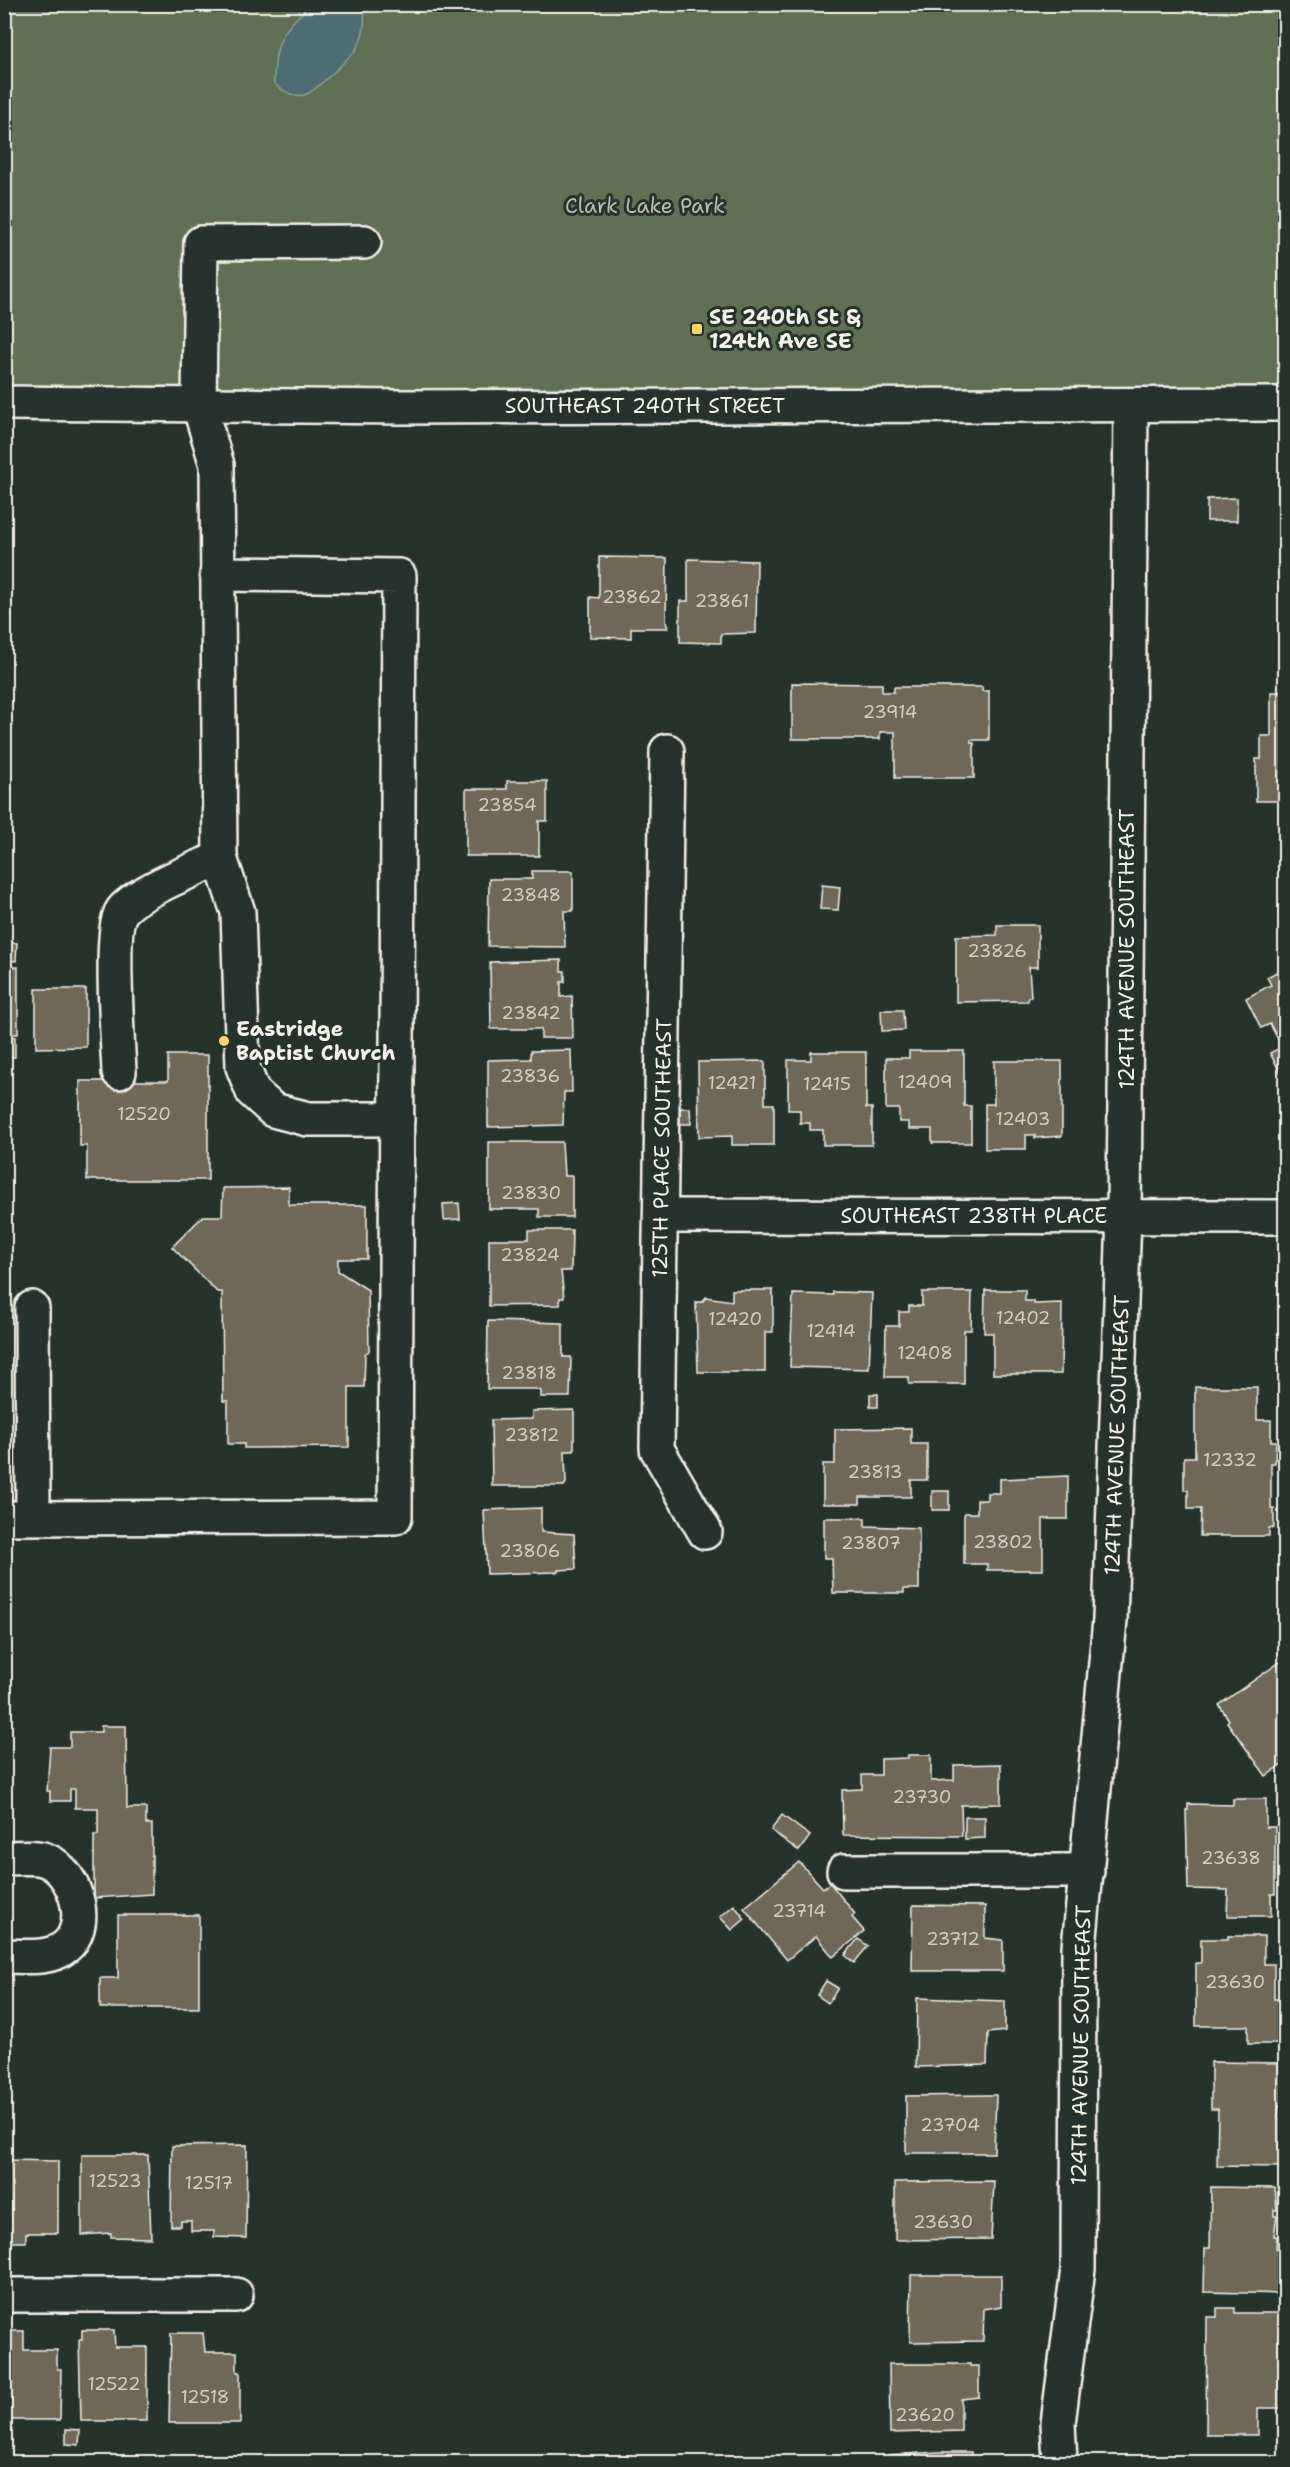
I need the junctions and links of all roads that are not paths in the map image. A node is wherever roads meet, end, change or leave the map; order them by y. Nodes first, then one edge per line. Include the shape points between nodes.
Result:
1 (364, 242) dead end
2 (4, 403) edge
3 (1286, 404) edge
4 (199, 405) junction
5 (1131, 405) junction
6 (217, 574) junction
7 (667, 752) dead end
8 (219, 858) junction
9 (119, 1072) dead end
10 (397, 1119) junction
11 (662, 1216) junction
12 (1124, 1216) junction
13 (1286, 1217) edge
14 (33, 1308) dead end
15 (19, 1517) edge
16 (705, 1532) dead end
17 (4, 1857) edge
18 (844, 1871) dead end
19 (1087, 1871) junction
20 (4, 1956) edge
21 (4, 2295) edge
22 (236, 2295) dead end
23 (1060, 2463) edge

1 - 4 street via 201,243
2 - 4 street, SOUTHEAST 240TH STREET
3 - 5 street, SOUTHEAST 240TH STREET
4 - 5 street, SOUTHEAST 240TH STREET
4 - 6 street via 217,465
5 - 12 street, 124TH AVENUE SOUTHEAST
6 - 8 street
6 - 10 street via 399,576
7 - 11 street, 125TH PLACE SOUTHEAST
8 - 9 street via 138,897 121,911 115,937
8 - 10 street via 238,912 243,1067 253,1092 273,1110 308,1119
10 - 15 street via 395,1517
11 - 12 street, SOUTHEAST 238TH PLACE
11 - 16 street, 125TH PLACE SOUTHEAST via 657,1449
12 - 13 street, SOUTHEAST 238TH PLACE
12 - 19 street, 124TH AVENUE SOUTHEAST via 1110,1620
14 - 15 street
17 - 20 street via 45,1860 72,1882 78,1909 76,1931 62,1950 47,1956
18 - 19 street
19 - 23 street, 124TH AVENUE SOUTHEAST via 1079,1947 1078,2269 1058,2423
21 - 22 street

